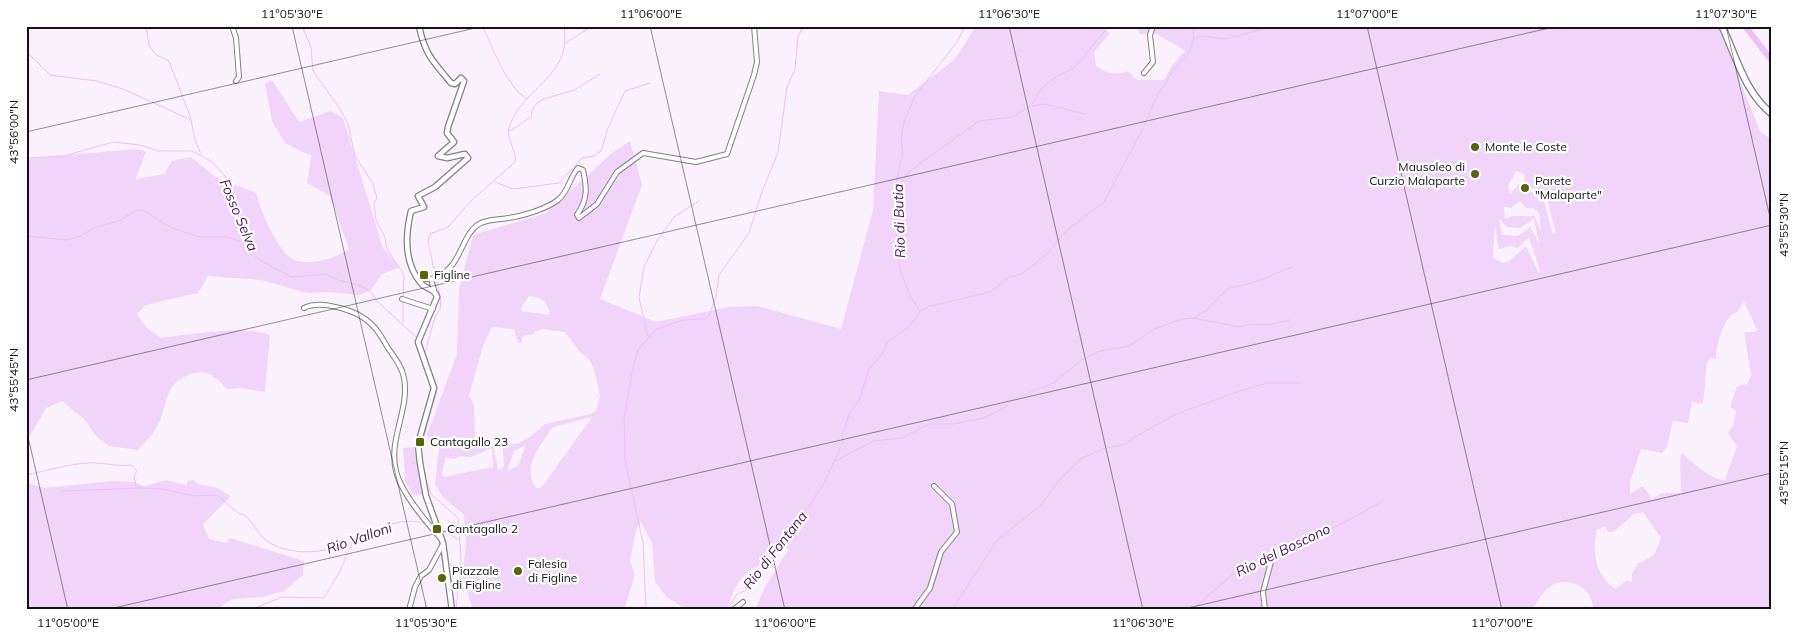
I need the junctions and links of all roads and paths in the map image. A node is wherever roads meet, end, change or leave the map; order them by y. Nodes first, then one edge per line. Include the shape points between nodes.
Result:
1 (232, 26) edge
2 (419, 26) edge
3 (754, 26) edge
4 (1153, 26) edge
5 (1722, 26) edge
6 (1144, 73) dead end
7 (236, 81) dead end
8 (1772, 114) edge
9 (434, 278) junction
10 (419, 280) junction
11 (434, 290) junction
12 (404, 299) dead end
13 (304, 308) dead end
14 (433, 309) junction
15 (934, 486) dead end
16 (443, 543) junction
17 (1272, 558) dead end
18 (743, 602) dead end
19 (409, 610) edge
20 (452, 610) edge
21 (733, 610) edge
22 (914, 610) edge
23 (1265, 610) edge

1 - 7 street via 239,62
2 - 10 street via 429,57 450,83 455,84 461,78 464,81 447,133 454,142 438,156 447,158 465,154 468,158 435,187 420,194 418,199 424,202 424,207 411,211 406,255
3 - 9 street via 757,62 727,154 696,162 643,153 617,172 597,204 579,218 577,215 586,192 583,170 578,168 566,192 558,200 510,218 478,224 458,258
4 - 6 street via 1150,35 1153,62
5 - 8 main road via 1748,86
9 - 10 street
9 - 11 street
10 - 11 street
11 - 14 street via 437,297
12 - 14 street
13 - 16 street via 311,304 346,309 367,319 398,361 404,378 404,399 394,453 396,472 404,489
14 - 16 street via 418,342 434,388 418,444 424,490
15 - 22 street via 952,504 957,532 941,552 930,588
16 - 19 street via 429,570 415,587
16 - 20 street
17 - 23 street via 1263,592
18 - 21 street

